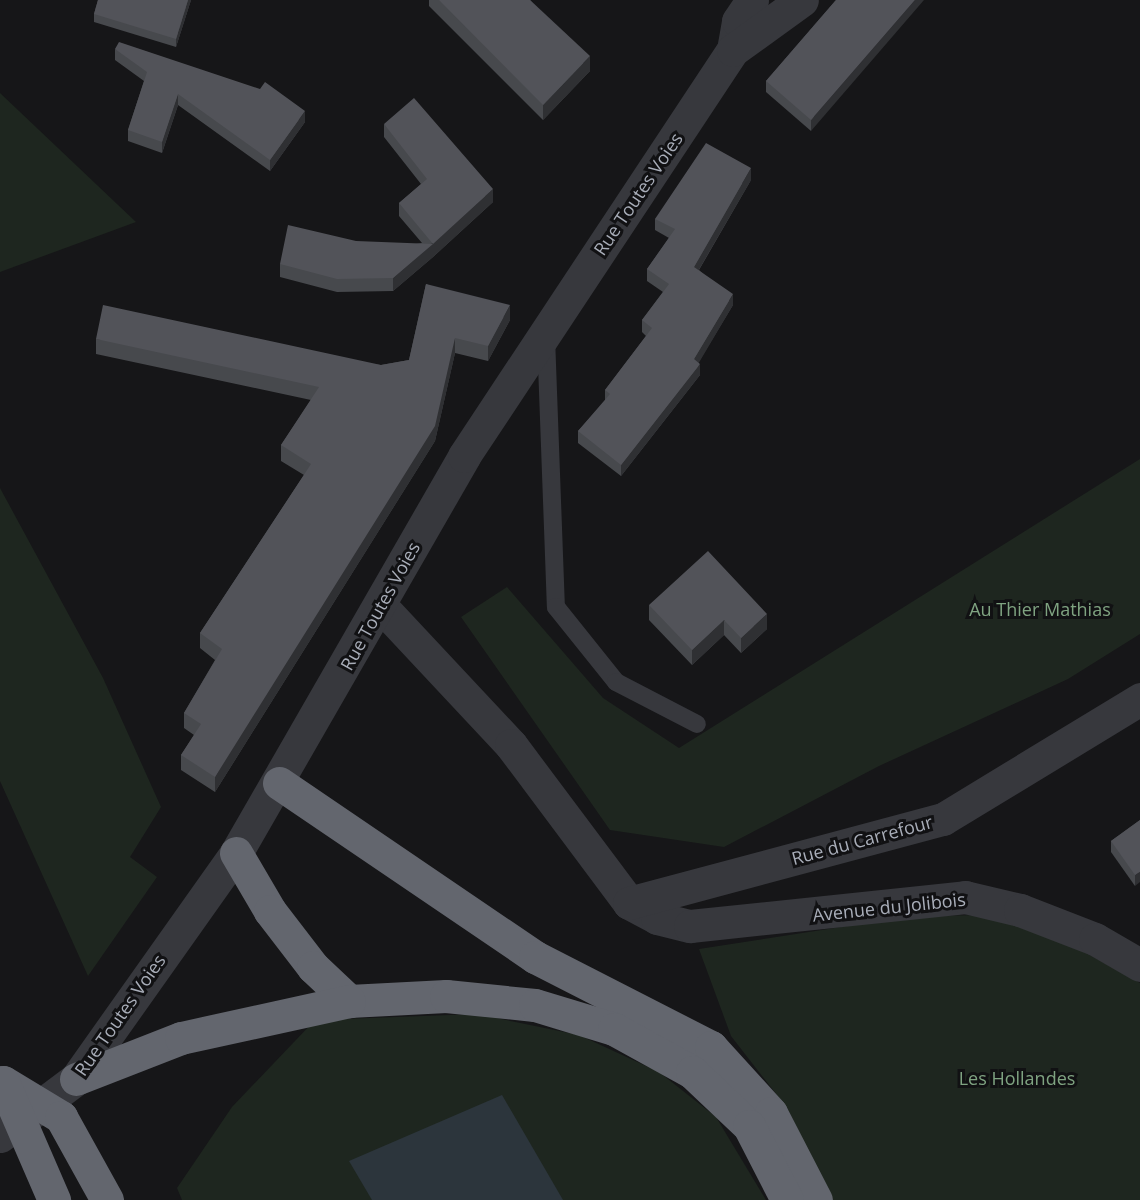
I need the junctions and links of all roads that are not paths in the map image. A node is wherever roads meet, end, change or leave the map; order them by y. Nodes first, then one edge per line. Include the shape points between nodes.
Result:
1 (752, 0) edge
2 (802, 0) edge
3 (733, 50) junction
4 (546, 332) junction
5 (381, 606) junction
6 (1140, 699) edge
7 (697, 724) dead end
8 (279, 783) junction
9 (236, 853) junction
10 (629, 903) junction
11 (1140, 965) edge
12 (350, 1001) junction
13 (2, 1079) edge
14 (76, 1079) junction
15 (0, 1136) edge
16 (54, 1200) edge
17 (107, 1200) edge
18 (787, 1200) edge
19 (816, 1200) edge

1 - 3 street via 738,21
2 - 3 street
3 - 4 street, Rue Toutes Voies
4 - 5 street, Rue Toutes Voies via 464,456
4 - 7 lane via 556,607 616,682
5 - 8 street, Rue Toutes Voies
5 - 10 street via 511,745
6 - 10 street, Rue du Carrefour via 942,819
8 - 9 street, Rue Toutes Voies
8 - 19 highway via 535,957 711,1047 771,1113
9 - 12 highway via 270,911 313,967
9 - 14 street, Rue Toutes Voies
10 - 11 street, Avenue du Jolibois via 690,926 928,900 991,900 1095,939
12 - 14 highway via 181,1038
12 - 18 highway via 446,996 536,1005 614,1029 692,1071 749,1126
13 - 16 highway, bridge
13 - 17 highway, bridge via 61,1117
14 - 15 street, Rue Toutes Voies

